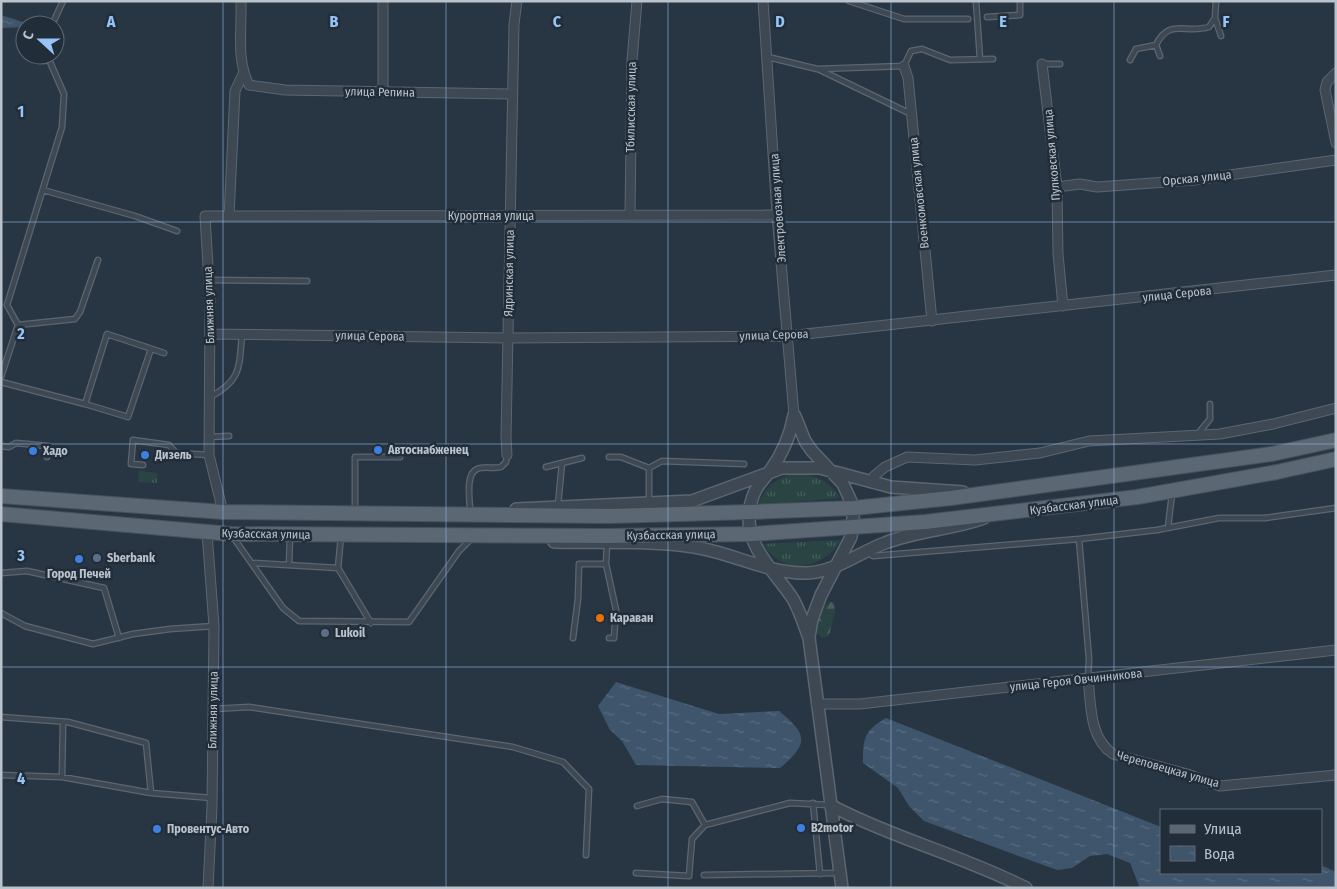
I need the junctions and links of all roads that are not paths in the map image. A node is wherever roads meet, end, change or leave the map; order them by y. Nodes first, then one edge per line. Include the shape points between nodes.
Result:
1 (63, 1) edge
2 (241, 1) edge
3 (383, 1) edge
4 (517, 1) edge
5 (637, 1) edge
6 (763, 1) edge
7 (849, 1) edge
8 (976, 1) edge
9 (1020, 1) edge
10 (1216, 1) edge
11 (57, 15) edge
12 (987, 17) dead end
13 (1215, 18) junction
14 (968, 20) dead end
15 (1221, 36) dead end
16 (1156, 45) junction
17 (1160, 56) dead end
18 (768, 57) junction
19 (980, 59) junction
20 (993, 59) dead end
21 (1130, 60) dead end
22 (1042, 64) joint
23 (1060, 64) dead end
24 (51, 65) edge
25 (904, 66) junction
26 (817, 69) junction
27 (1336, 73) edge
28 (243, 74) junction
29 (383, 92) junction
30 (512, 94) junction
31 (911, 114) junction
32 (1336, 143) edge
33 (1336, 160) edge
34 (1057, 187) junction
35 (43, 190) junction
36 (630, 214) junction
37 (777, 215) junction
38 (205, 216) joint
39 (229, 216) junction
40 (510, 216) junction
41 (176, 231) dead end
42 (98, 260) dead end
43 (1336, 275) edge
44 (208, 280) junction
45 (307, 281) dead end
46 (1063, 306) junction
47 (932, 321) junction
48 (18, 325) junction
49 (210, 334) junction
50 (242, 334) junction
51 (788, 336) junction
52 (509, 338) junction
53 (150, 349) junction
54 (164, 353) dead end
55 (1, 377) edge
56 (1, 382) edge
57 (210, 397) junction
58 (85, 404) junction
59 (1210, 404) dead end
60 (1336, 408) edge
61 (794, 415) junction
62 (209, 436) junction
63 (229, 436) dead end
64 (1196, 436) junction
65 (1336, 440) edge
66 (1, 446) edge
67 (209, 455) junction
68 (507, 455) joint
69 (48, 457) dead end
70 (400, 457) dead end
71 (609, 457) dead end
72 (582, 458) dead end
73 (1336, 459) edge
74 (562, 463) junction
75 (744, 464) dead end
76 (143, 465) dead end
77 (546, 467) dead end
78 (649, 468) junction
79 (831, 471) junction
80 (768, 473) junction
81 (872, 482) junction
82 (1173, 491) junction
83 (998, 492) junction
84 (1, 496) edge
85 (649, 505) junction
86 (558, 507) junction
87 (854, 508) junction
88 (1336, 508) edge
89 (223, 512) junction
90 (750, 512) junction
91 (354, 513) junction
92 (1, 514) edge
93 (998, 514) junction
94 (474, 515) junction
95 (1168, 527) junction
96 (853, 528) junction
97 (207, 533) junction
98 (231, 534) junction
99 (291, 534) junction
100 (475, 534) junction
101 (752, 534) junction
102 (341, 535) junction
103 (1079, 539) junction
104 (612, 540) junction
105 (867, 552) junction
106 (252, 563) junction
107 (606, 564) junction
108 (289, 565) junction
109 (836, 566) junction
110 (338, 568) junction
111 (769, 568) junction
112 (1, 573) edge
113 (1, 613) edge
114 (371, 622) junction
115 (214, 626) junction
116 (119, 638) junction
117 (573, 638) dead end
118 (609, 638) dead end
119 (809, 638) junction
120 (1336, 650) edge
121 (1088, 678) junction
122 (816, 704) junction
123 (213, 709) junction
124 (1, 718) edge
125 (63, 722) junction
126 (1, 775) edge
127 (1336, 775) edge
128 (62, 777) junction
129 (152, 793) junction
130 (212, 798) junction
131 (813, 803) junction
132 (830, 805) junction
133 (637, 806) dead end
134 (705, 825) junction
135 (586, 855) dead end
136 (636, 873) dead end
137 (840, 873) junction
138 (820, 874) junction
139 (704, 875) dead end
140 (208, 888) edge
141 (842, 888) edge
142 (1026, 888) edge

1 - 11 lane
2 - 28 street
3 - 29 street
4 - 30 street, Ядринская улица
5 - 36 street, Тбилисская улица via 632,60
6 - 18 street, Электровозная улица
7 - 14 lane via 904,19
8 - 19 lane
9 - 12 lane via 1020,15
10 - 13 lane
13 - 15 lane
13 - 16 lane via 1209,27 1202,29 1168,29
16 - 17 lane
16 - 21 lane via 1136,49
18 - 26 lane
18 - 37 street, Электровозная улица
19 - 20 lane
19 - 25 lane via 950,60 922,49 911,51
22 - 23 lane
22 - 34 street, Пулковская улица
24 - 35 lane via 64,94 62,127
25 - 26 lane
25 - 31 street, Военкомовская улица
26 - 31 lane
27 - 32 street via 1327,82 1325,90
28 - 29 street, улица Репина via 249,85 285,90
28 - 39 street via 235,91
29 - 30 street, улица Репина
30 - 40 street, Ядринская улица
31 - 47 street, Военкомовская улица
33 - 34 street, Орская улица via 1194,180
34 - 46 street, Пулковская улица
35 - 41 lane
35 - 48 lane via 7,305
36 - 37 street, Курортная улица
36 - 40 street, Курортная улица
37 - 51 street, Электровозная улица
38 - 39 street, Курортная улица
38 - 44 street, Ближняя улица
39 - 40 street, Курортная улица
40 - 52 street, Ядринская улица
42 - 48 lane via 75,319
43 - 46 street, улица Серова
44 - 45 lane
44 - 49 street, Ближняя улица
46 - 47 street, улица Серова
47 - 51 street, улица Серова
48 - 55 lane
49 - 50 street, улица Серова
49 - 57 street, Ближняя улица
50 - 52 street, улица Серова
50 - 57 lane via 239,371 223,390
51 - 52 street, улица Серова
51 - 61 street, Электровозная улица
52 - 68 street, Ядринская улица
53 - 54 lane
53 - 58 lane via 128,418
53 - 58 lane via 107,334
56 - 58 lane
57 - 62 street, Ближняя улица
59 - 64 lane via 1210,419
60 - 64 street via 1273,424
61 - 79 street via 805,441
61 - 80 street via 784,449
62 - 63 lane
62 - 67 street, Ближняя улица
64 - 81 street via 1089,441 1040,454 974,460 907,457 885,467
65 - 83 main road, Кузбасская улица via 1272,454
66 - 69 lane via 10,447 16,443 48,446
67 - 76 lane via 176,453 169,445 133,440 131,464
67 - 89 street, Ближняя улица
68 - 94 lane via 501,467 478,468 473,472 470,480
70 - 91 lane via 355,457
71 - 78 lane via 621,457
72 - 74 lane
73 - 82 main road, Кузбасская улица
74 - 77 lane
74 - 86 lane
75 - 78 lane via 662,461
78 - 85 lane
79 - 80 street via 798,467
79 - 81 street
79 - 87 street via 843,484
80 - 85 street via 692,501
80 - 90 street via 758,484
81 - 83 street via 929,491
82 - 93 main road, Кузбасская улица
82 - 95 lane
83 - 87 main road, Кузбасская улица
84 - 89 main road, Кузбасская улица
85 - 86 street
86 - 94 street
87 - 90 main road, Кузбасская улица
87 - 96 street
88 - 95 lane via 1265,518 1219,518
89 - 91 main road, Кузбасская улица
90 - 94 main road, Кузбасская улица
90 - 101 street
91 - 94 main road, Кузбасская улица
92 - 97 main road, Кузбасская улица
93 - 96 main road, Кузбасская улица
93 - 105 street via 960,527 926,531 884,543
95 - 103 lane
96 - 101 main road, Кузбасская улица
96 - 109 street
97 - 98 main road, Кузбасская улица
97 - 115 street, Ближняя улица
98 - 99 main road, Кузбасская улица
98 - 106 lane
99 - 102 main road, Кузбасская улица
99 - 108 lane
100 - 102 main road, Кузбасская улица
100 - 104 main road, Кузбасская улица
100 - 114 lane via 459,551 409,622
101 - 104 main road, Кузбасская улица
101 - 111 street via 757,551
102 - 110 lane
103 - 105 lane via 873,556
103 - 121 lane
104 - 107 lane
104 - 111 street via 694,547
105 - 109 street
106 - 108 lane
106 - 114 lane via 283,608 299,621
107 - 117 lane via 579,564
107 - 118 lane via 616,610 614,638
108 - 110 lane
109 - 111 street via 810,573
109 - 119 street via 812,619
110 - 114 lane
111 - 119 street via 792,599
112 - 116 lane via 27,571 104,588
113 - 116 lane via 25,626 92,644
115 - 116 lane via 170,629
115 - 123 street, Ближняя улица
119 - 122 street
120 - 121 street, улица Героя Овчинникова
121 - 122 street, улица Героя Овчинникова via 860,704
121 - 127 street, Череповецкая улица via 1094,728 1105,748 1113,754 1220,786
122 - 132 street
123 - 130 street, Ближняя улица
123 - 135 lane via 249,707 344,720 513,747 563,762 589,789
124 - 125 lane
125 - 128 lane
125 - 129 lane via 146,742
126 - 128 lane
128 - 129 lane
129 - 130 lane
130 - 140 street, Ближняя улица
131 - 132 lane
131 - 134 lane via 790,802
131 - 138 lane
132 - 137 street
132 - 142 street
133 - 134 lane via 662,799 692,802
134 - 136 lane via 692,839 689,876
137 - 138 lane
137 - 141 street
138 - 139 lane

